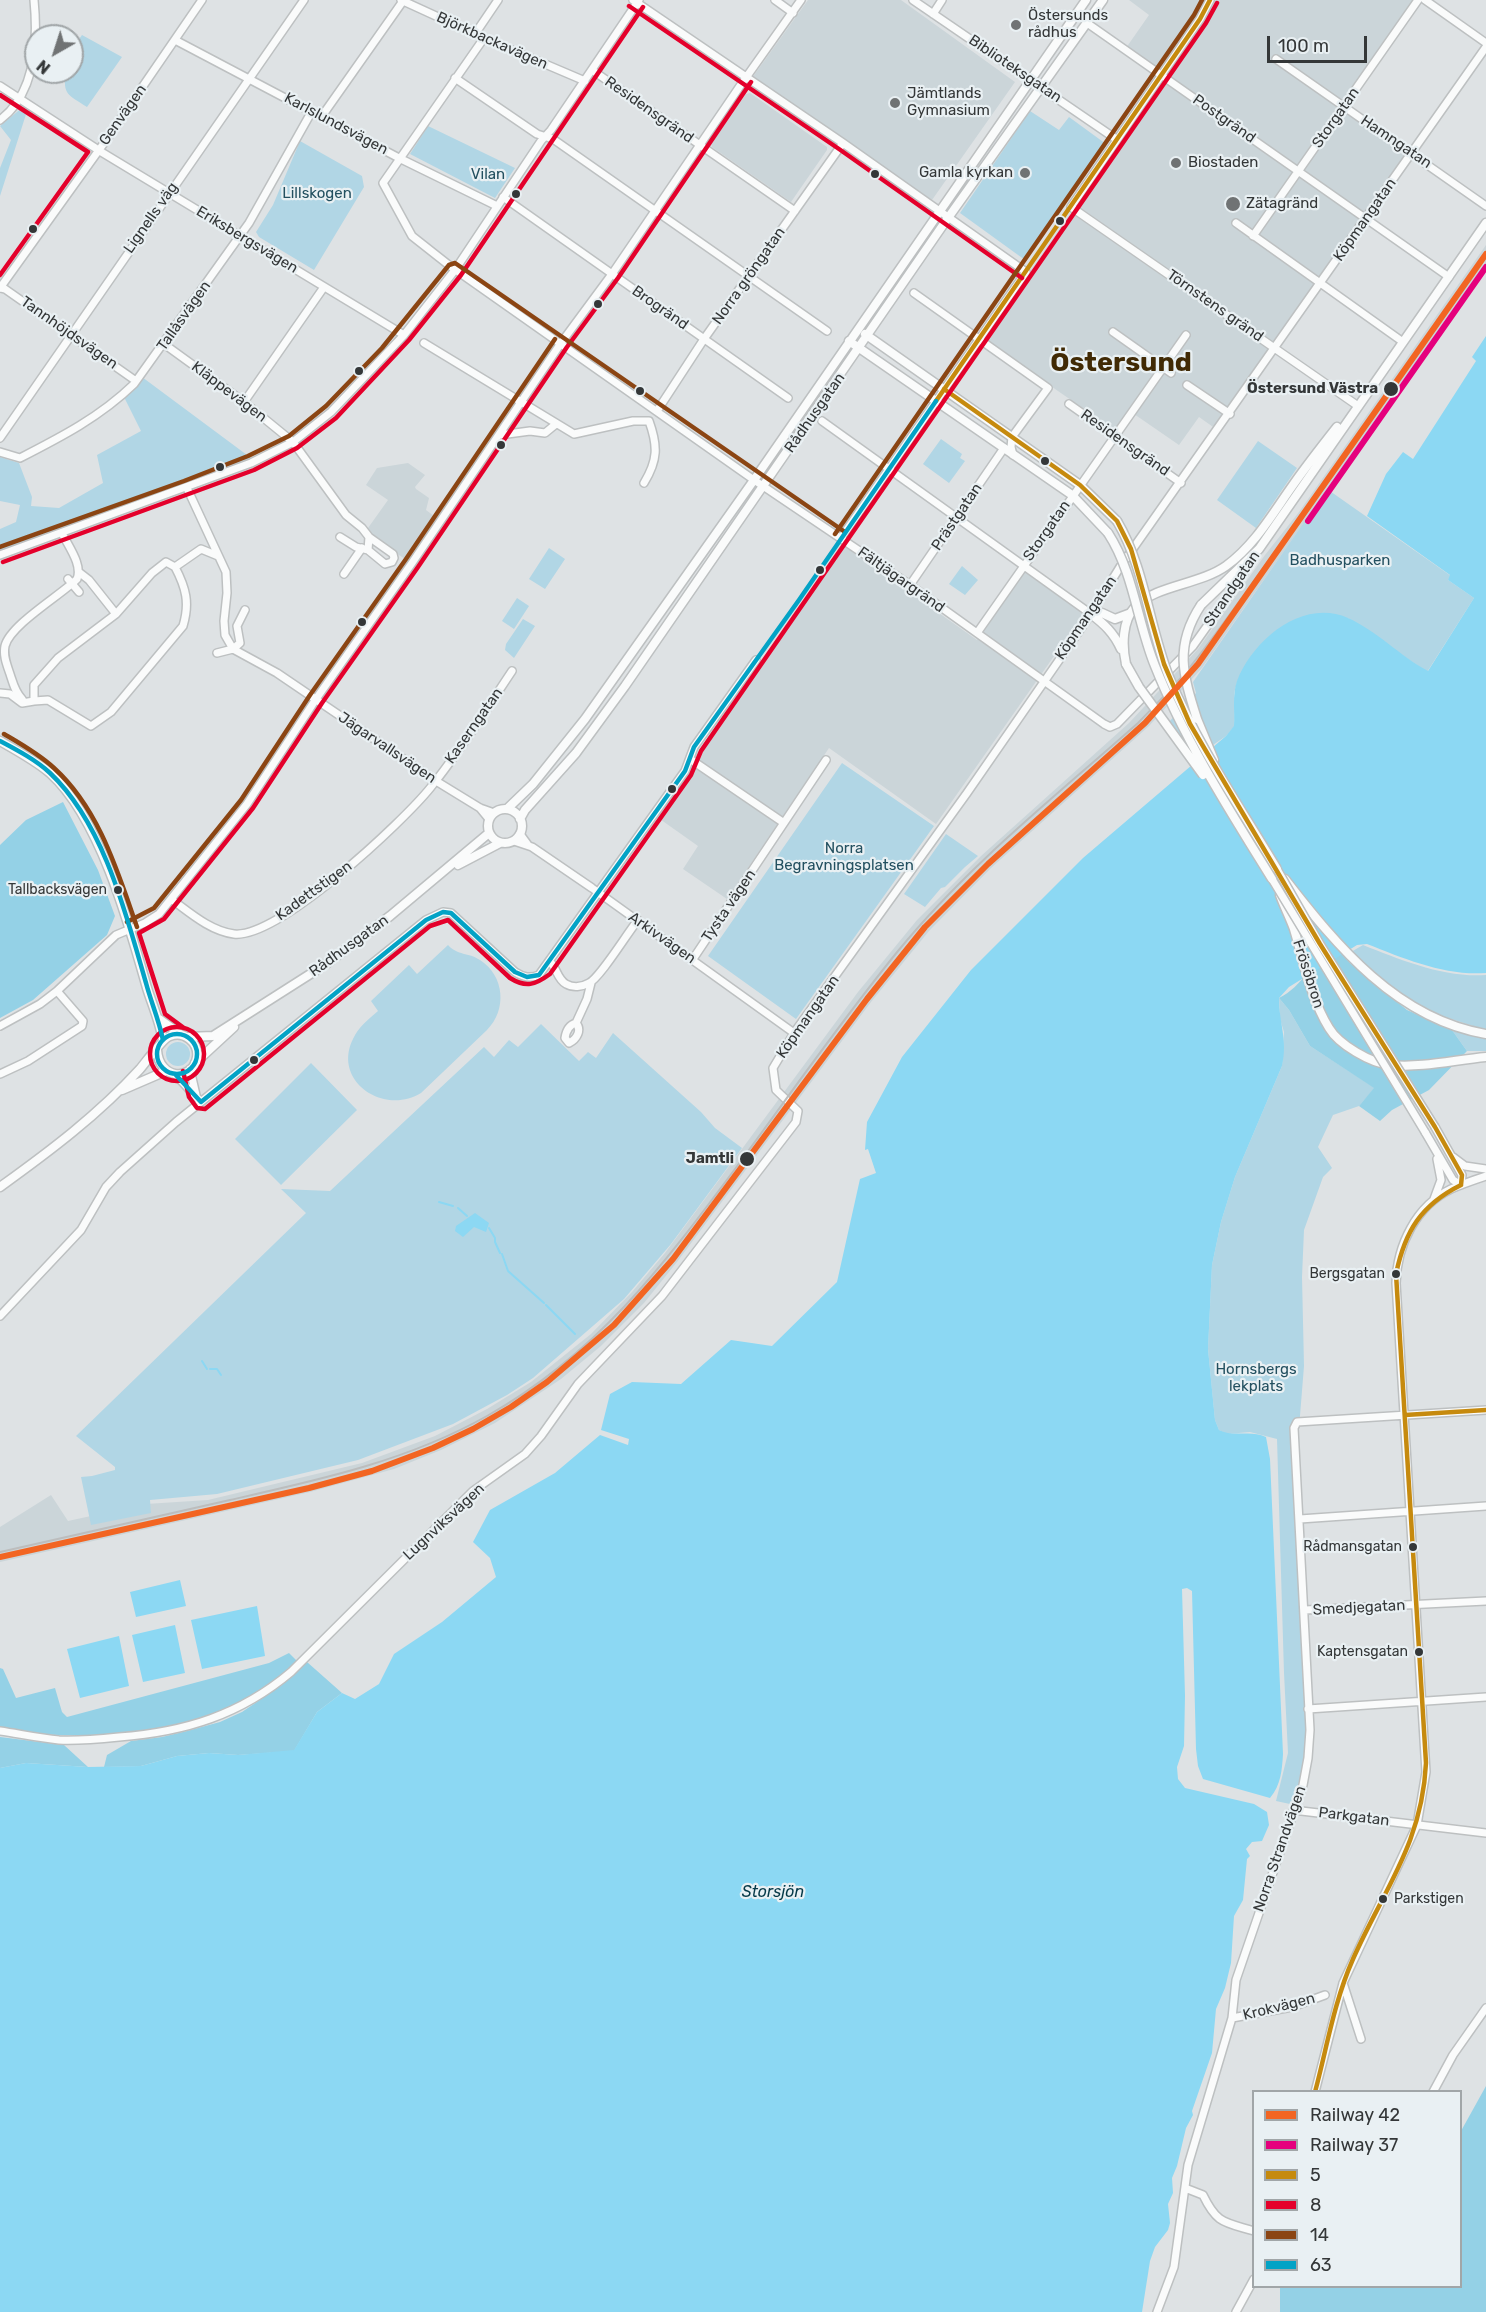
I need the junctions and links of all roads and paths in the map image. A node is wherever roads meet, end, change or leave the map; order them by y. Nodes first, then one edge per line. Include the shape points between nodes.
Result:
1 (33, 0) edge
2 (202, 0) edge
3 (304, 0) edge
4 (402, 0) edge
5 (498, 0) edge
6 (775, 0) edge
7 (801, 0) edge
8 (913, 0) edge
9 (942, 0) edge
10 (1086, 0) edge
11 (1103, 0) edge
12 (1210, 0) edge
13 (1418, 0) edge
14 (1425, 0) edge
15 (636, 1) edge
16 (793, 13) junction
17 (933, 14) junction
18 (1087, 23) junction
19 (475, 34) junction
20 (484, 38) junction
21 (175, 40) junction
22 (1486, 45) edge
23 (1276, 59) dead end
24 (592, 70) junction
25 (1161, 75) junction
26 (250, 78) junction
27 (455, 78) junction
28 (745, 78) junction
29 (1030, 80) junction
30 (585, 81) junction
31 (0, 86) edge
32 (1041, 87) junction
33 (20, 98) junction
34 (1344, 107) junction
35 (312, 111) junction
36 (322, 116) junction
37 (0, 120) edge
38 (546, 136) junction
39 (1116, 140) junction
40 (843, 143) junction
41 (699, 144) junction
42 (99, 150) junction
43 (1412, 152) junction
44 (399, 158) junction
45 (1299, 172) junction
46 (169, 193) junction
47 (503, 197) junction
48 (497, 206) junction
49 (1486, 206) edge
50 (655, 210) junction
51 (795, 211) junction
52 (939, 212) junction
53 (948, 219) junction
54 (1366, 219) junction
55 (1236, 223) dead end
56 (1486, 223) edge
57 (239, 235) junction
58 (1253, 236) junction
59 (455, 270) junction
60 (612, 274) junction
61 (748, 276) junction
62 (1449, 277) junction
63 (1321, 284) junction
64 (324, 286) junction
65 (0, 288) edge
66 (914, 293) dead end
67 (858, 328) junction
68 (827, 331) dead end
69 (1113, 332) dead end
70 (70, 334) junction
71 (1186, 334) dead end
72 (404, 335) junction
73 (869, 336) junction
74 (704, 339) junction
75 (979, 339) junction
76 (849, 341) junction
77 (1403, 342) junction
78 (424, 343) dead end
79 (561, 343) junction
80 (164, 344) junction
81 (860, 348) junction
82 (1275, 348) junction
83 (1163, 367) junction
84 (1171, 373) dead end
85 (136, 381) junction
86 (1187, 385) dead end
87 (944, 389) junction
88 (788, 398) dead end
89 (936, 400) junction
90 (244, 402) junction
91 (521, 403) junction
92 (1069, 404) dead end
93 (1358, 406) junction
94 (657, 411) junction
95 (1230, 414) junction
96 (822, 421) dead end
97 (556, 424) junction
98 (500, 435) junction
99 (1115, 436) junction
100 (1012, 437) junction
101 (0, 438) edge
102 (293, 441) junction
103 (1004, 448) junction
104 (0, 452) edge
105 (1013, 455) junction
106 (889, 469) junction
107 (754, 480) junction
108 (644, 483) dead end
109 (1181, 483) junction
110 (1080, 485) junction
111 (764, 486) junction
112 (187, 488) junction
113 (1072, 495) junction
114 (956, 518) junction
115 (62, 533) junction
116 (340, 537) dead end
117 (369, 537) junction
118 (841, 538) junction
119 (365, 549) junction
120 (0, 555) edge
121 (218, 556) junction
122 (1247, 561) junction
123 (1023, 566) junction
124 (175, 567) junction
125 (80, 573) junction
126 (344, 574) dead end
127 (70, 582) junction
128 (910, 585) junction
129 (79, 592) dead end
130 (245, 610) dead end
131 (1131, 613) junction
132 (117, 614) junction
133 (1090, 614) junction
134 (977, 633) junction
135 (233, 649) junction
136 (217, 652) dead end
137 (756, 660) dead end
138 (1126, 664) junction
139 (512, 672) dead end
140 (1043, 681) junction
141 (0, 693) edge
142 (316, 699) junction
143 (30, 702) junction
144 (1110, 727) joint
145 (0, 741) edge
146 (690, 759) junction
147 (826, 760) dead end
148 (1219, 772) junction
149 (436, 781) junction
150 (507, 810) junction
151 (492, 816) junction
152 (520, 819) junction
153 (1237, 821) junction
154 (784, 823) junction
155 (489, 833) junction
156 (517, 838) junction
157 (500, 843) junction
158 (1277, 869) junction
159 (442, 874) junction
160 (1272, 879) junction
161 (599, 893) junction
162 (171, 899) junction
163 (638, 920) junction
164 (130, 929) junction
165 (693, 959) junction
166 (549, 962) junction
167 (591, 983) junction
168 (57, 991) junction
169 (251, 1012) junction
170 (159, 1019) junction
171 (576, 1023) dead end
172 (0, 1026) edge
173 (794, 1033) junction
174 (1486, 1034) edge
175 (183, 1036) junction
176 (163, 1040) junction
177 (158, 1050) junction
178 (1486, 1057) edge
179 (193, 1066) junction
180 (165, 1071) junction
181 (0, 1074) edge
182 (175, 1074) junction
183 (119, 1092) junction
184 (196, 1095) junction
185 (201, 1102) junction
186 (789, 1103) joint
187 (1435, 1148) junction
188 (1449, 1153) junction
189 (1486, 1169) edge
190 (1486, 1176) edge
191 (1461, 1185) junction
192 (0, 1187) edge
193 (1434, 1199) junction
194 (0, 1316) edge
195 (1486, 1410) edge
196 (1405, 1415) junction
197 (1486, 1506) edge
198 (1412, 1510) junction
199 (1300, 1519) junction
200 (1486, 1601) edge
201 (1417, 1605) junction
202 (1305, 1610) junction
203 (1486, 1697) edge
204 (1423, 1701) junction
205 (1308, 1709) junction
206 (0, 1731) edge
207 (1293, 1810) junction
208 (1417, 1825) junction
209 (1486, 1833) edge
210 (1343, 1983) junction
211 (1325, 1995) dead end
212 (1486, 2008) edge
213 (1232, 2018) junction
214 (1361, 2038) dead end
215 (1315, 2090) edge
216 (1434, 2090) edge
217 (1185, 2188) junction
218 (1252, 2230) edge
219 (1252, 2283) edge
220 (1157, 2312) edge
221 (1236, 2312) edge

1 - 33 street via 35,48
2 - 21 street, Genvägen
3 - 26 street, Lignells väg
4 - 19 street, Björkbackavägen
4 - 36 street
5 - 19 street
6 - 16 street
7 - 16 street
8 - 17 street, Biblioteksgatan
9 - 17 street
10 - 29 main road, Rådhusgatan
11 - 18 main road, Rådhusgatan
12 - 25 street
13 - 34 street, Storgatan
14 - 22 street
15 - 24 street
15 - 28 street
16 - 28 street
17 - 29 street, Biblioteksgatan
18 - 25 street, Postgränd
18 - 32 main road, Rådhusgatan
19 - 20 street, Björkbackavägen
20 - 27 street
20 - 30 street, Björkbackavägen
21 - 26 street, Karlslundsvägen
21 - 42 street, Genvägen
22 - 43 street, Köpmangatan
23 - 34 street, Hamngatan
24 - 30 street
24 - 41 street, Residensgränd
25 - 39 street
25 - 45 street, Postgränd
26 - 35 street, Karlslundsvägen
26 - 46 street, Lignells väg
27 - 38 street via 537,134
27 - 44 street
28 - 40 street
28 - 41 street
29 - 32 street, Biblioteksgatan
29 - 52 main road, Rådhusgatan
30 - 38 street
31 - 33 street, Eriksbergsvägen
32 - 39 street, Biblioteksgatan
32 - 53 main road, Rådhusgatan
33 - 37 street
33 - 42 street, Eriksbergsvägen
34 - 43 street, Hamngatan
34 - 45 street, Storgatan
35 - 36 street, Karlslundsvägen
35 - 57 street, Tallåsvägen
36 - 44 street, Karlslundsvägen
38 - 47 street
38 - 50 street
39 - 82 street, Törnstens gränd via 1071,207
40 - 51 street, Norra gröngatan
40 - 52 street
41 - 50 street
41 - 51 street, Residensgränd
42 - 46 street, Eriksbergsvägen
42 - 65 street, Genvägen
43 - 49 street, Hamngatan
43 - 54 street, Köpmangatan
44 - 48 street, Karlslundsvägen
44 - 59 street, Fältjägargränd via 383,183 412,236
45 - 54 street, Postgränd
45 - 58 street, Storgatan
46 - 57 street, Eriksbergsvägen
46 - 70 street, Lignells väg
47 - 48 street
47 - 60 street, Brogränd
48 - 59 street
50 - 60 street
50 - 61 street
51 - 61 street, Norra gröngatan
52 - 53 street
52 - 67 main road, Rådhusgatan
53 - 73 main road, Rådhusgatan
53 - 75 street via 1026,272
54 - 62 street, Postgränd
54 - 63 street, Köpmangatan
55 - 58 street
56 - 62 main road, Strandgatan
57 - 64 street, Eriksbergsvägen
57 - 80 street, Tallåsvägen
58 - 63 street
59 - 72 street
59 - 79 street, Fältjägargränd
60 - 74 street, Brogränd
60 - 79 street
61 - 68 street
61 - 74 street, Norra gröngatan
62 - 77 main road, Strandgatan
63 - 77 street
63 - 82 street, Köpmangatan
64 - 72 street, Eriksbergsvägen
64 - 90 street
65 - 70 street, Tannhöjdsvägen
66 - 75 street
67 - 73 main road, Frösöbron
67 - 76 main road, Rådhusgatan
69 - 83 street
70 - 85 street, Tannhöjdsvägen
70 - 101 street, Lignells väg
71 - 83 street, Storgatan
72 - 102 street via 331,412
73 - 81 main road, Rådhusgatan
73 - 87 main road, Frösöbron
74 - 88 street, Brogränd
74 - 94 street, Norra gröngatan
75 - 87 street
75 - 100 street via 1048,388
76 - 81 main road, Frösöbron
76 - 107 main road, Rådhusgatan
77 - 93 main road, Strandgatan
78 - 91 street
79 - 91 street
79 - 94 street, Fältjägargränd
80 - 85 street, Tallåsvägen
80 - 90 street, Kläppevägen
81 - 89 main road, Frösöbron
81 - 111 main road, Rådhusgatan
82 - 93 street, Törnstens gränd
82 - 95 street, Köpmangatan
83 - 84 street
83 - 99 street, Storgatan
85 - 104 street, Tallåsvägen via 79,428 20,458
86 - 95 street
87 - 89 street
87 - 100 main road, Frösöbron
89 - 103 main road, Frösöbron
89 - 106 street
90 - 102 street, Kläppevägen
91 - 97 street
91 - 98 street
92 - 99 street, Residensgränd
93 - 122 main road, Strandgatan
93 - 131 main road, Strandgatan via 1305,467 1244,550 1224,567 1151,596
94 - 107 street, Fältjägargränd
95 - 109 street, Köpmangatan
96 - 106 street
97 - 98 street via 545,433
97 - 108 street via 574,434 649,420 656,454
98 - 142 street
99 - 109 street, Residensgränd
99 - 110 street, Storgatan
100 - 105 street
100 - 110 main road, Frösöbron
102 - 112 street via 251,463
102 - 117 street, Kläppevägen via 346,515
103 - 105 main road, Frösöbron
103 - 114 street, Prästgatan
105 - 113 main road, Frösöbron
106 - 114 street
106 - 118 street
107 - 111 street, Fältjägargränd
107 - 150 main road, Rådhusgatan via 585,719
109 - 133 street, Köpmangatan
110 - 113 street, Storgatan
110 - 148 main road, Frösöbron, bridge via 1117,521 1131,549 1171,681 1190,724
111 - 118 street, Fältjägargränd
111 - 152 main road, Rådhusgatan via 576,753
112 - 115 street
112 - 121 street
113 - 123 street, Storgatan
113 - 153 main road, Frösöbron, bridge via 1108,533 1124,561 1154,664 1170,702
114 - 123 street
114 - 128 street, Prästgatan
115 - 120 street
115 - 125 street
116 - 119 street
117 - 119 street
117 - 119 street, Kläppevägen via 394,558 385,564
118 - 128 street, Fältjägargränd
119 - 126 street
121 - 124 street via 201,549
121 - 135 street via 226,572 225,635
122 - 144 street, Strandgatan via 1244,574 1193,646
122 - 148 main road, bridge via 1201,605 1191,620 1182,651 1197,719
123 - 133 street
123 - 134 street, Storgatan
124 - 132 street via 166,562 152,573
124 - 143 street via 184,584 188,611 183,626 111,712 91,726 48,700
125 - 127 street
125 - 132 street via 91,577
127 - 129 street
127 - 143 street via 13,632 5,645 4,658 17,694
128 - 134 street, Fältjägargränd
130 - 135 street via 237,626 240,644
131 - 133 main road via 1115,619 1102,613
131 - 138 main road via 1123,642
132 - 143 street via 58,658 34,685
133 - 138 main road via 1117,639
133 - 140 street, Köpmangatan
134 - 140 street, Fältjägargränd
135 - 136 street
135 - 142 street, Jägarvallsvägen
137 - 146 street via 694,747
138 - 153 main road, bridge
139 - 149 street, Kaserngatan
140 - 144 street, Fältjägargränd
140 - 173 street, Köpmangatan
141 - 143 street via 10,694 22,703
142 - 149 street, Jägarvallsvägen
142 - 162 street via 247,804
145 - 164 main road via 50,773 78,807 104,858
146 - 154 street
146 - 161 street
147 - 154 street, Tysta vägen
148 - 158 main road, Frösöbron, bridge
149 - 151 street, Jägarvallsvägen
149 - 162 street, Kadettstigen via 360,858 269,924 235,934 205,923
150 - 151 main road
150 - 152 main road
151 - 155 main road
152 - 156 main road
153 - 160 main road, Frösöbron, bridge
154 - 165 street, Tysta vägen
155 - 157 main road
155 - 159 main road, Rådhusgatan
156 - 157 main road
156 - 161 street, Arkivvägen
157 - 159 main road, Rådhusgatan
158 - 174 main road, Frösöbron, bridge via 1354,961 1403,1001 1465,1030
158 - 188 street, Frösöbron, bridge
159 - 169 main road, Rådhusgatan via 326,964
160 - 178 main road, Frösöbron, bridge via 1330,1030 1361,1055 1389,1065
160 - 187 street, Frösöbron, bridge
161 - 163 street, Arkivvägen
161 - 166 street
162 - 164 street via 159,914
163 - 165 street, Arkivvägen
163 - 167 street
164 - 168 street via 116,935
164 - 170 main road
165 - 173 street, Arkivvägen
166 - 167 street via 567,985
166 - 185 street via 539,975 523,976 452,914 443,912 426,920
167 - 171 street
168 - 172 street
168 - 181 street via 83,1021 82,1026
169 - 175 main road, Rådhusgatan via 213,1036
169 - 179 main road, Rådhusgatan
170 - 175 main road
170 - 176 main road
173 - 186 street, Köpmangatan via 773,1068 776,1090
175 - 176 main road via 171,1035
175 - 179 main road via 196,1048
176 - 177 main road
177 - 180 main road via 158,1061
177 - 183 main road
179 - 182 main road
179 - 184 street
180 - 182 main road
180 - 183 main road
182 - 184 street
183 - 192 main road via 87,1122
184 - 185 street
185 - 194 street via 106,1187 81,1230
186 - 206 street, Lugnviksvägen via 798,1111 796,1122 662,1296 578,1384 541,1436 525,1454 473,1491 268,1691 218,1717 146,1735 60,1740
187 - 191 street, Frösöbron via 1453,1180
187 - 193 street via 1442,1174
188 - 189 street via 1465,1166
188 - 191 street, Frösöbron via 1461,1175
190 - 191 street
191 - 193 street
193 - 196 street via 1408,1231 1396,1274
195 - 196 street
196 - 198 street
196 - 199 street, Norra Strandvägen via 1297,1422 1294,1428
197 - 198 street
198 - 199 street
198 - 201 street
199 - 202 street, Norra Strandvägen
200 - 201 street, Smedjegatan
201 - 202 street, Smedjegatan
201 - 204 street
202 - 205 street, Norra Strandvägen
203 - 204 street
204 - 205 street
204 - 208 street via 1426,1772
205 - 207 street, Norra Strandvägen via 1308,1758
207 - 208 street, Parkgatan
207 - 213 street, Norra Strandvägen via 1236,1980
208 - 209 street, Parkgatan
208 - 210 street
210 - 214 street
210 - 215 street
211 - 213 street, Krokvägen via 1292,2007
212 - 216 street
213 - 217 street, Norra Strandvägen via 1188,2165
217 - 218 street via 1203,2195 1215,2217
217 - 220 street, Norra Strandvägen via 1174,2267
219 - 221 street

